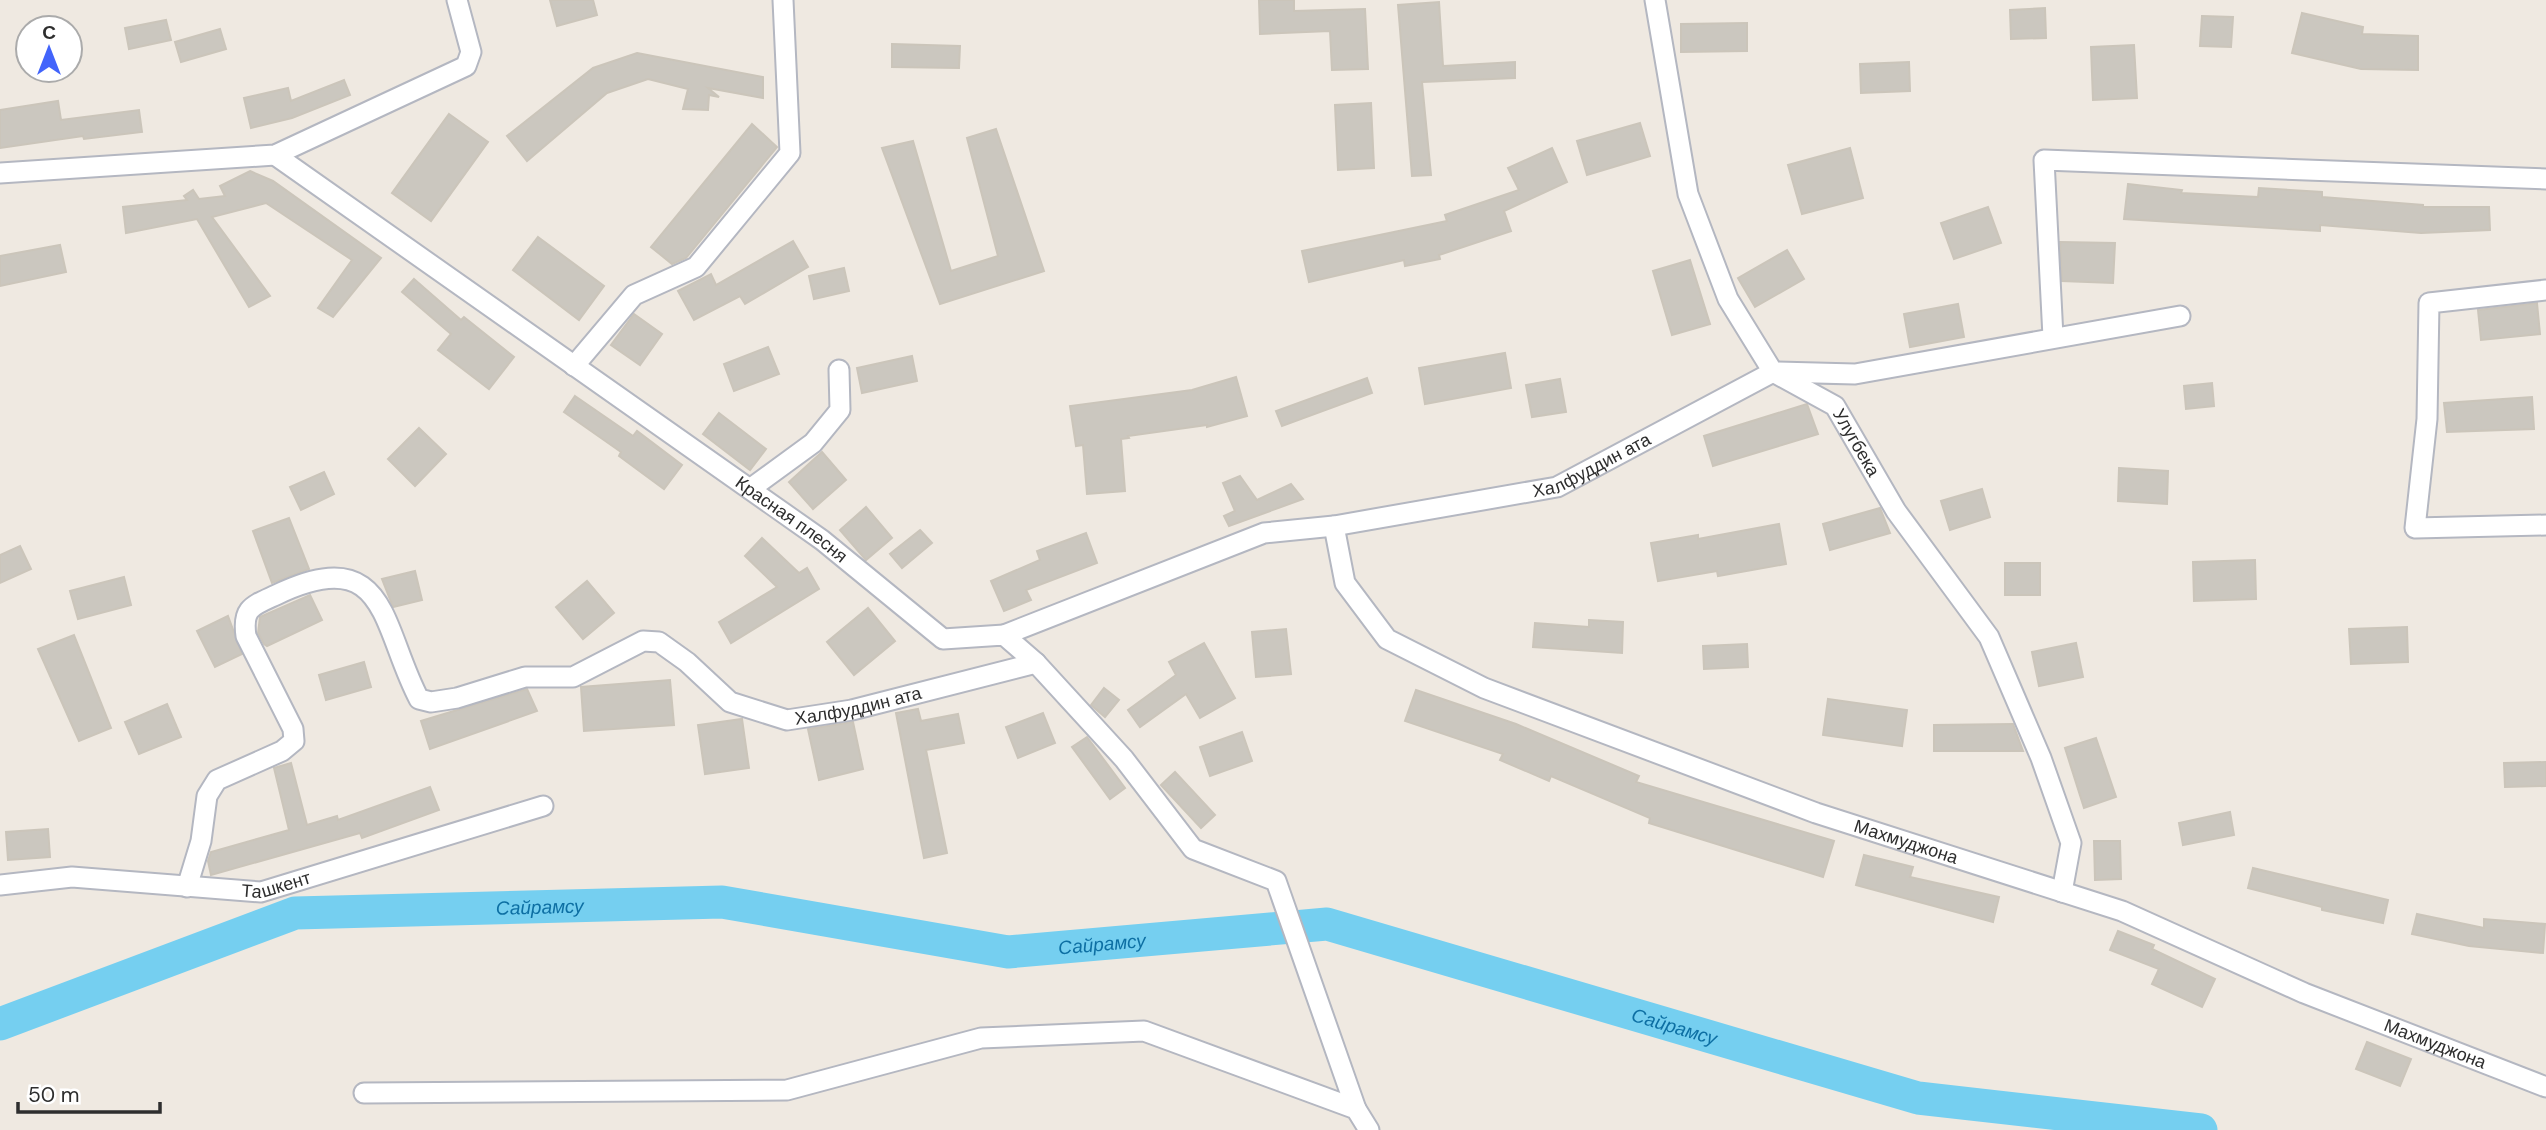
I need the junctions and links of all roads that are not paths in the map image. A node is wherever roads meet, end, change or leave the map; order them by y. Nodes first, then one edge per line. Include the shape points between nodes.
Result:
1 (457, 0) edge
2 (783, 0) edge
3 (1655, 0) edge
4 (275, 155) junction
5 (0, 173) edge
6 (2546, 179) edge
7 (2546, 290) edge
8 (2180, 316) dead end
9 (2053, 337) junction
10 (574, 366) junction
11 (839, 370) dead end
12 (1773, 372) junction
13 (750, 489) junction
14 (2546, 524) edge
15 (1334, 526) junction
16 (1004, 635) junction
17 (1036, 663) junction
18 (543, 806) dead end
19 (0, 885) edge
20 (187, 887) junction
21 (2062, 892) junction
22 (2546, 1087) edge
23 (364, 1093) dead end
24 (1356, 1109) junction
25 (1369, 1130) edge

1 - 4 street via 471,52 466,66
2 - 10 street via 790,153 696,267 634,295
3 - 12 street, Улугбека via 1688,194 1728,299
4 - 5 street
4 - 10 street, Красная плесня
6 - 9 street via 2045,160
7 - 14 street via 2429,303 2427,419 2415,528
8 - 9 street, Халфуддин ата
9 - 12 street, Халфуддин ата via 1855,374
10 - 13 street, Красная плесня
11 - 13 street via 840,410 813,443
12 - 15 street, Халфуддин ата via 1557,487
12 - 21 street, Улугбека via 1835,406 1896,511 1989,637 2041,758 2071,843
13 - 16 street, Красная плесня via 822,540 943,639
15 - 16 street, Халфуддин ата via 1264,533
15 - 21 street, Махмуджона via 1345,583 1387,639 1484,688 1816,813
16 - 17 street
17 - 20 street, Халфуддин ата via 852,710 787,720 730,702 659,642 643,641 573,677 525,677 431,702 419,699 386,612 359,584 328,577 251,607 243,620 246,636 293,729 294,741 217,780 207,796 201,841
17 - 24 street via 1124,759 1193,849 1276,881
18 - 20 street, Ташкент via 261,892
19 - 20 street, Ташкент via 72,877
21 - 22 street, Махмуджона via 2122,911 2304,993
23 - 24 street via 787,1090 981,1038 1144,1031
24 - 25 street

